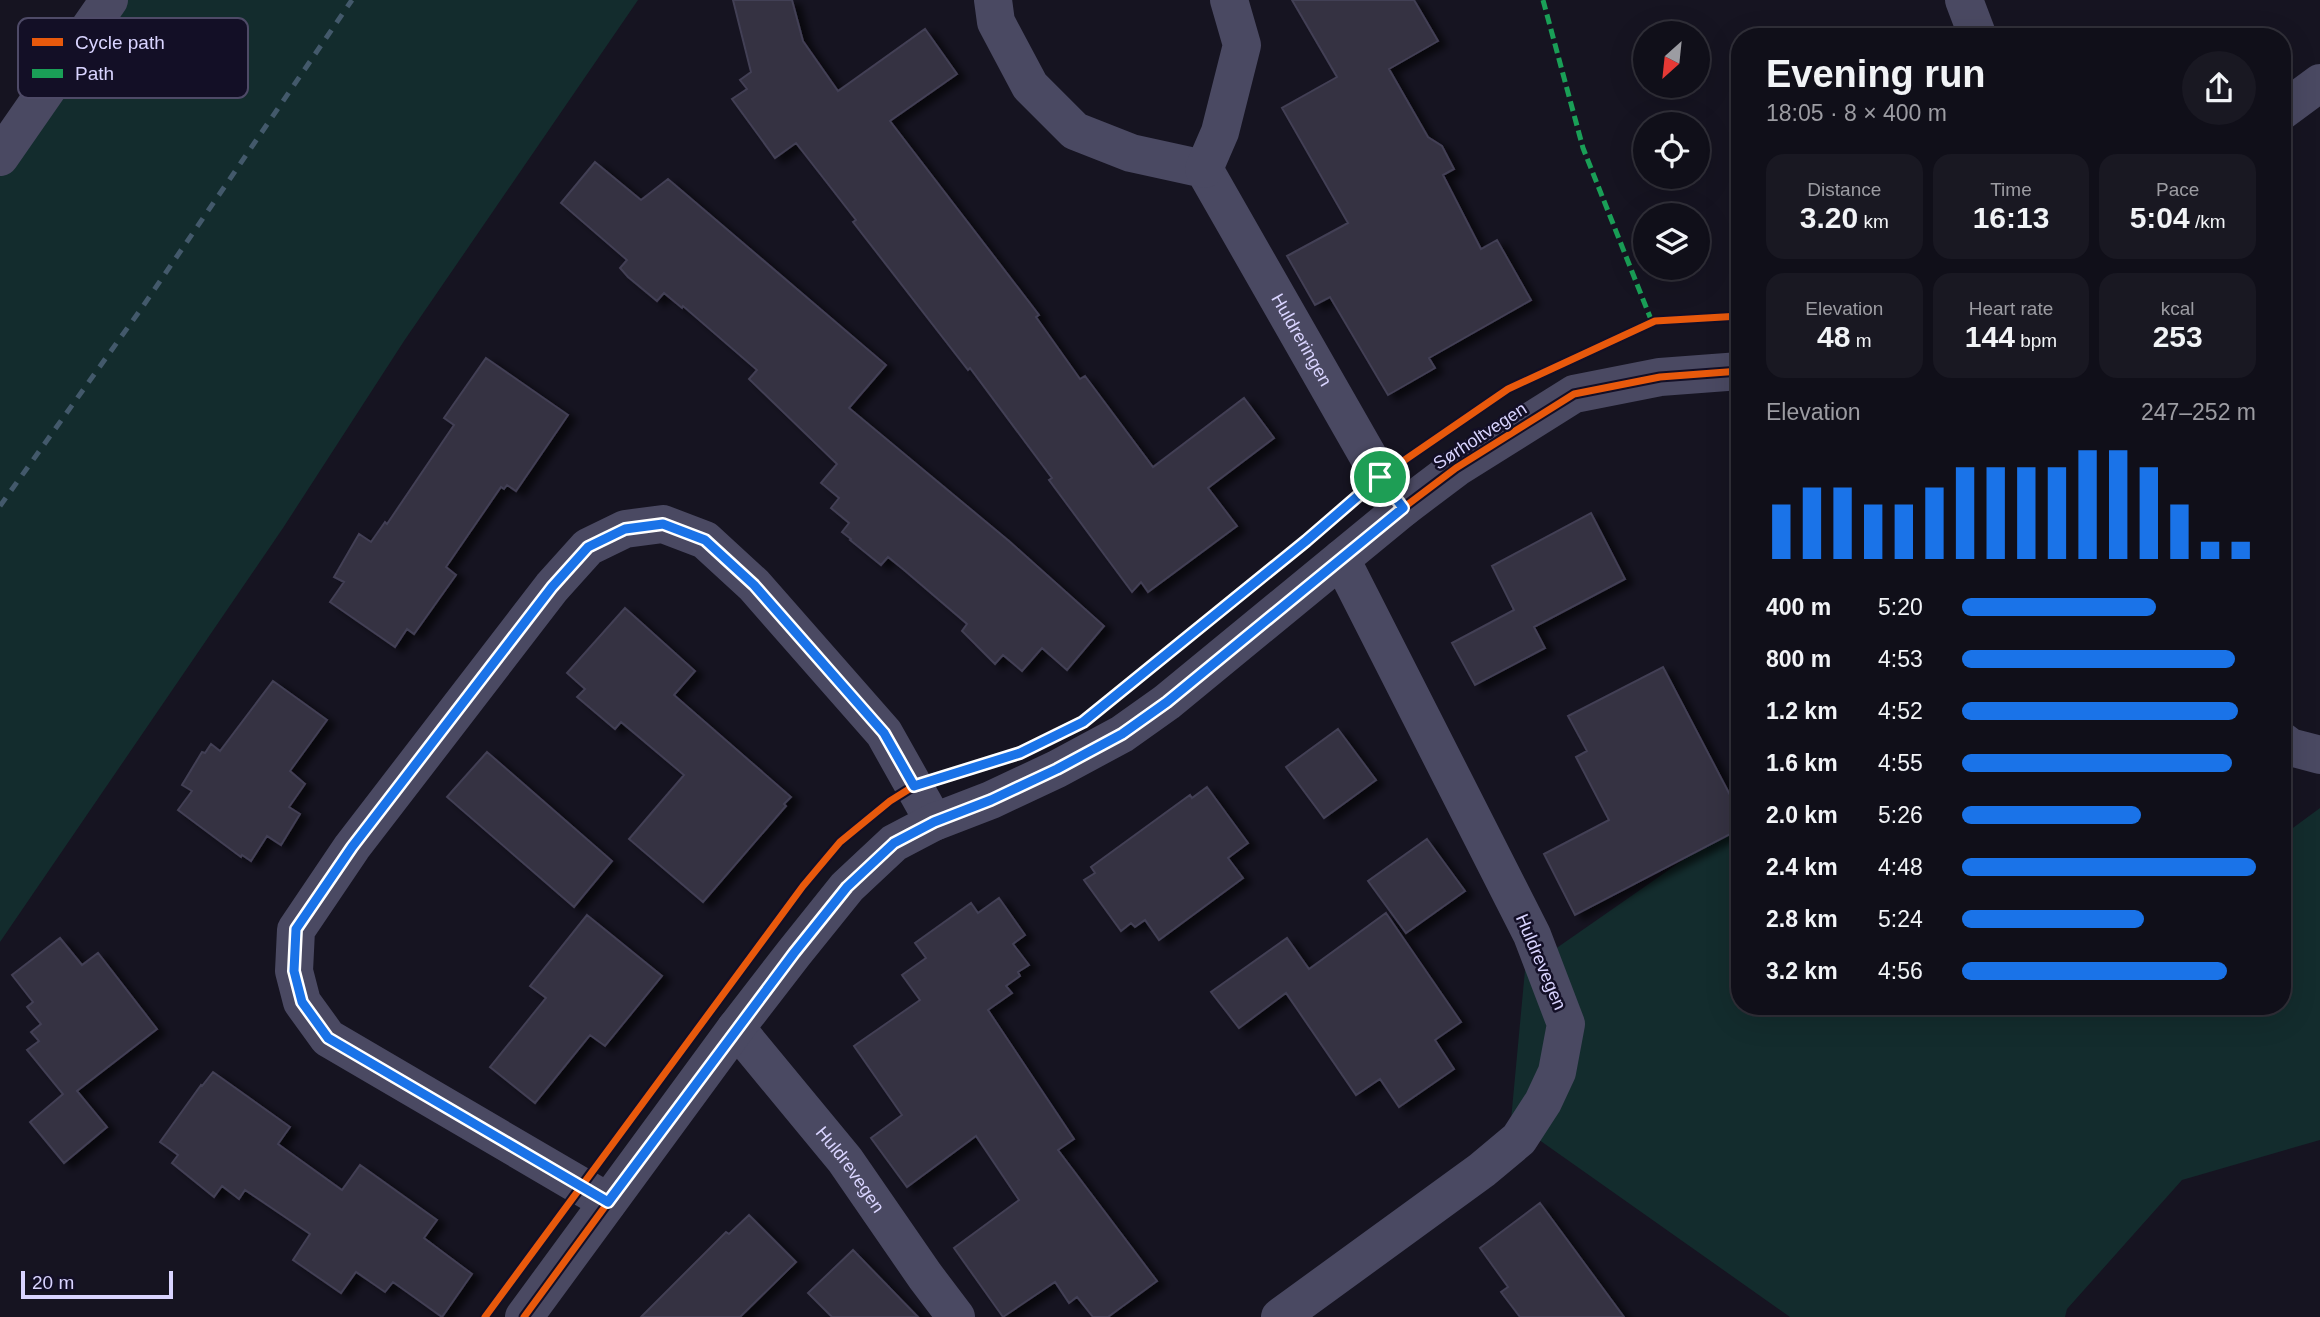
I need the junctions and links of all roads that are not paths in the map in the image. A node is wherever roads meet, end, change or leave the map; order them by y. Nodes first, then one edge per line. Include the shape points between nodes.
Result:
1 (108, 0) edge
2 (993, 0) edge
3 (1229, 0) edge
4 (1964, 0) edge
5 (96, 18) edge
6 (1975, 28) edge
7 (2320, 83) edge
8 (41, 98) edge
9 (2291, 104) edge
10 (0, 157) edge
11 (1204, 169) junction
12 (1731, 372) edge
13 (1403, 508) junction
14 (1341, 559) junction
15 (2291, 747) edge
16 (2320, 755) edge
17 (934, 822) junction
18 (736, 1028) junction
19 (608, 1202) junction
20 (524, 1317) edge
21 (957, 1317) edge
22 (1280, 1317) edge

1 - 5 street
2 - 11 street via 996,22 1030,86 1075,131 1131,153
3 - 11 street via 1242,46 1220,132
4 - 6 street
7 - 9 street
8 - 10 street
11 - 13 street, Huldreringen via 1380,477
12 - 13 street, Sørholtvegen via 1660,377 1574,394 1456,468
13 - 14 street, Sørholtvegen
14 - 17 street, Sørholtvegen via 1122,734 991,800
14 - 22 street, Huldrevegen via 1532,935 1566,1024 1557,1072 1520,1139
15 - 16 street
17 - 18 street, Sørholtvegen via 894,843 847,887
17 - 19 street via 884,733 754,585 705,540 663,524 625,529 588,547 552,587 352,847 296,929 294,971 302,1002 328,1038
18 - 19 street, Sørholtvegen
18 - 21 street, Huldrevegen via 845,1160
19 - 20 street, Sørholtvegen

